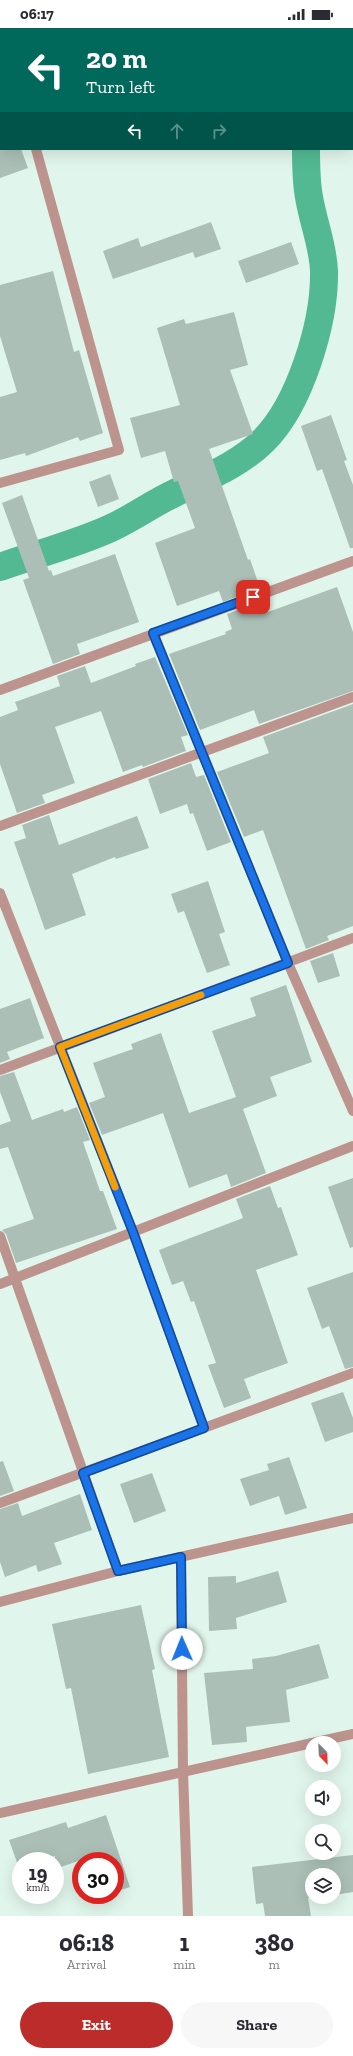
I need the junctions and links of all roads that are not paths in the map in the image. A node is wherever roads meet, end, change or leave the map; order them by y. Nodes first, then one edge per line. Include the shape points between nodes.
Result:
1 (36, 150) edge
2 (0, 484) edge
3 (353, 561) edge
4 (153, 633) junction
5 (0, 690) edge
6 (353, 697) edge
7 (202, 752) junction
8 (0, 826) edge
9 (0, 893) edge
10 (353, 938) edge
11 (288, 963) junction
12 (60, 1047) junction
13 (0, 1070) edge
14 (353, 1111) edge
15 (353, 1146) edge
16 (133, 1232) junction
17 (0, 1236) edge
18 (14, 1279) junction
19 (0, 1284) edge
20 (353, 1373) edge
21 (204, 1428) junction
22 (83, 1473) junction
23 (0, 1503) edge
24 (353, 1518) edge
25 (181, 1557) junction
26 (118, 1571) junction
27 (0, 1602) edge
28 (353, 1734) edge
29 (341, 1737) edge
30 (305, 1745) edge
31 (183, 1772) junction
32 (0, 1813) edge
33 (188, 1916) edge

1 - 2 street via 119,450
3 - 4 street
4 - 5 street
4 - 7 street
6 - 7 street
7 - 8 street
7 - 11 street
9 - 12 street
10 - 11 street
11 - 12 street
11 - 14 street
12 - 13 street
12 - 16 street
15 - 16 street
16 - 18 street
16 - 21 street
17 - 18 street
18 - 19 street
18 - 22 street
20 - 21 street
21 - 22 street
22 - 23 street
22 - 26 street
24 - 25 street
25 - 26 street
25 - 31 street
26 - 27 street
28 - 29 street
30 - 31 street
31 - 32 street
31 - 33 street

